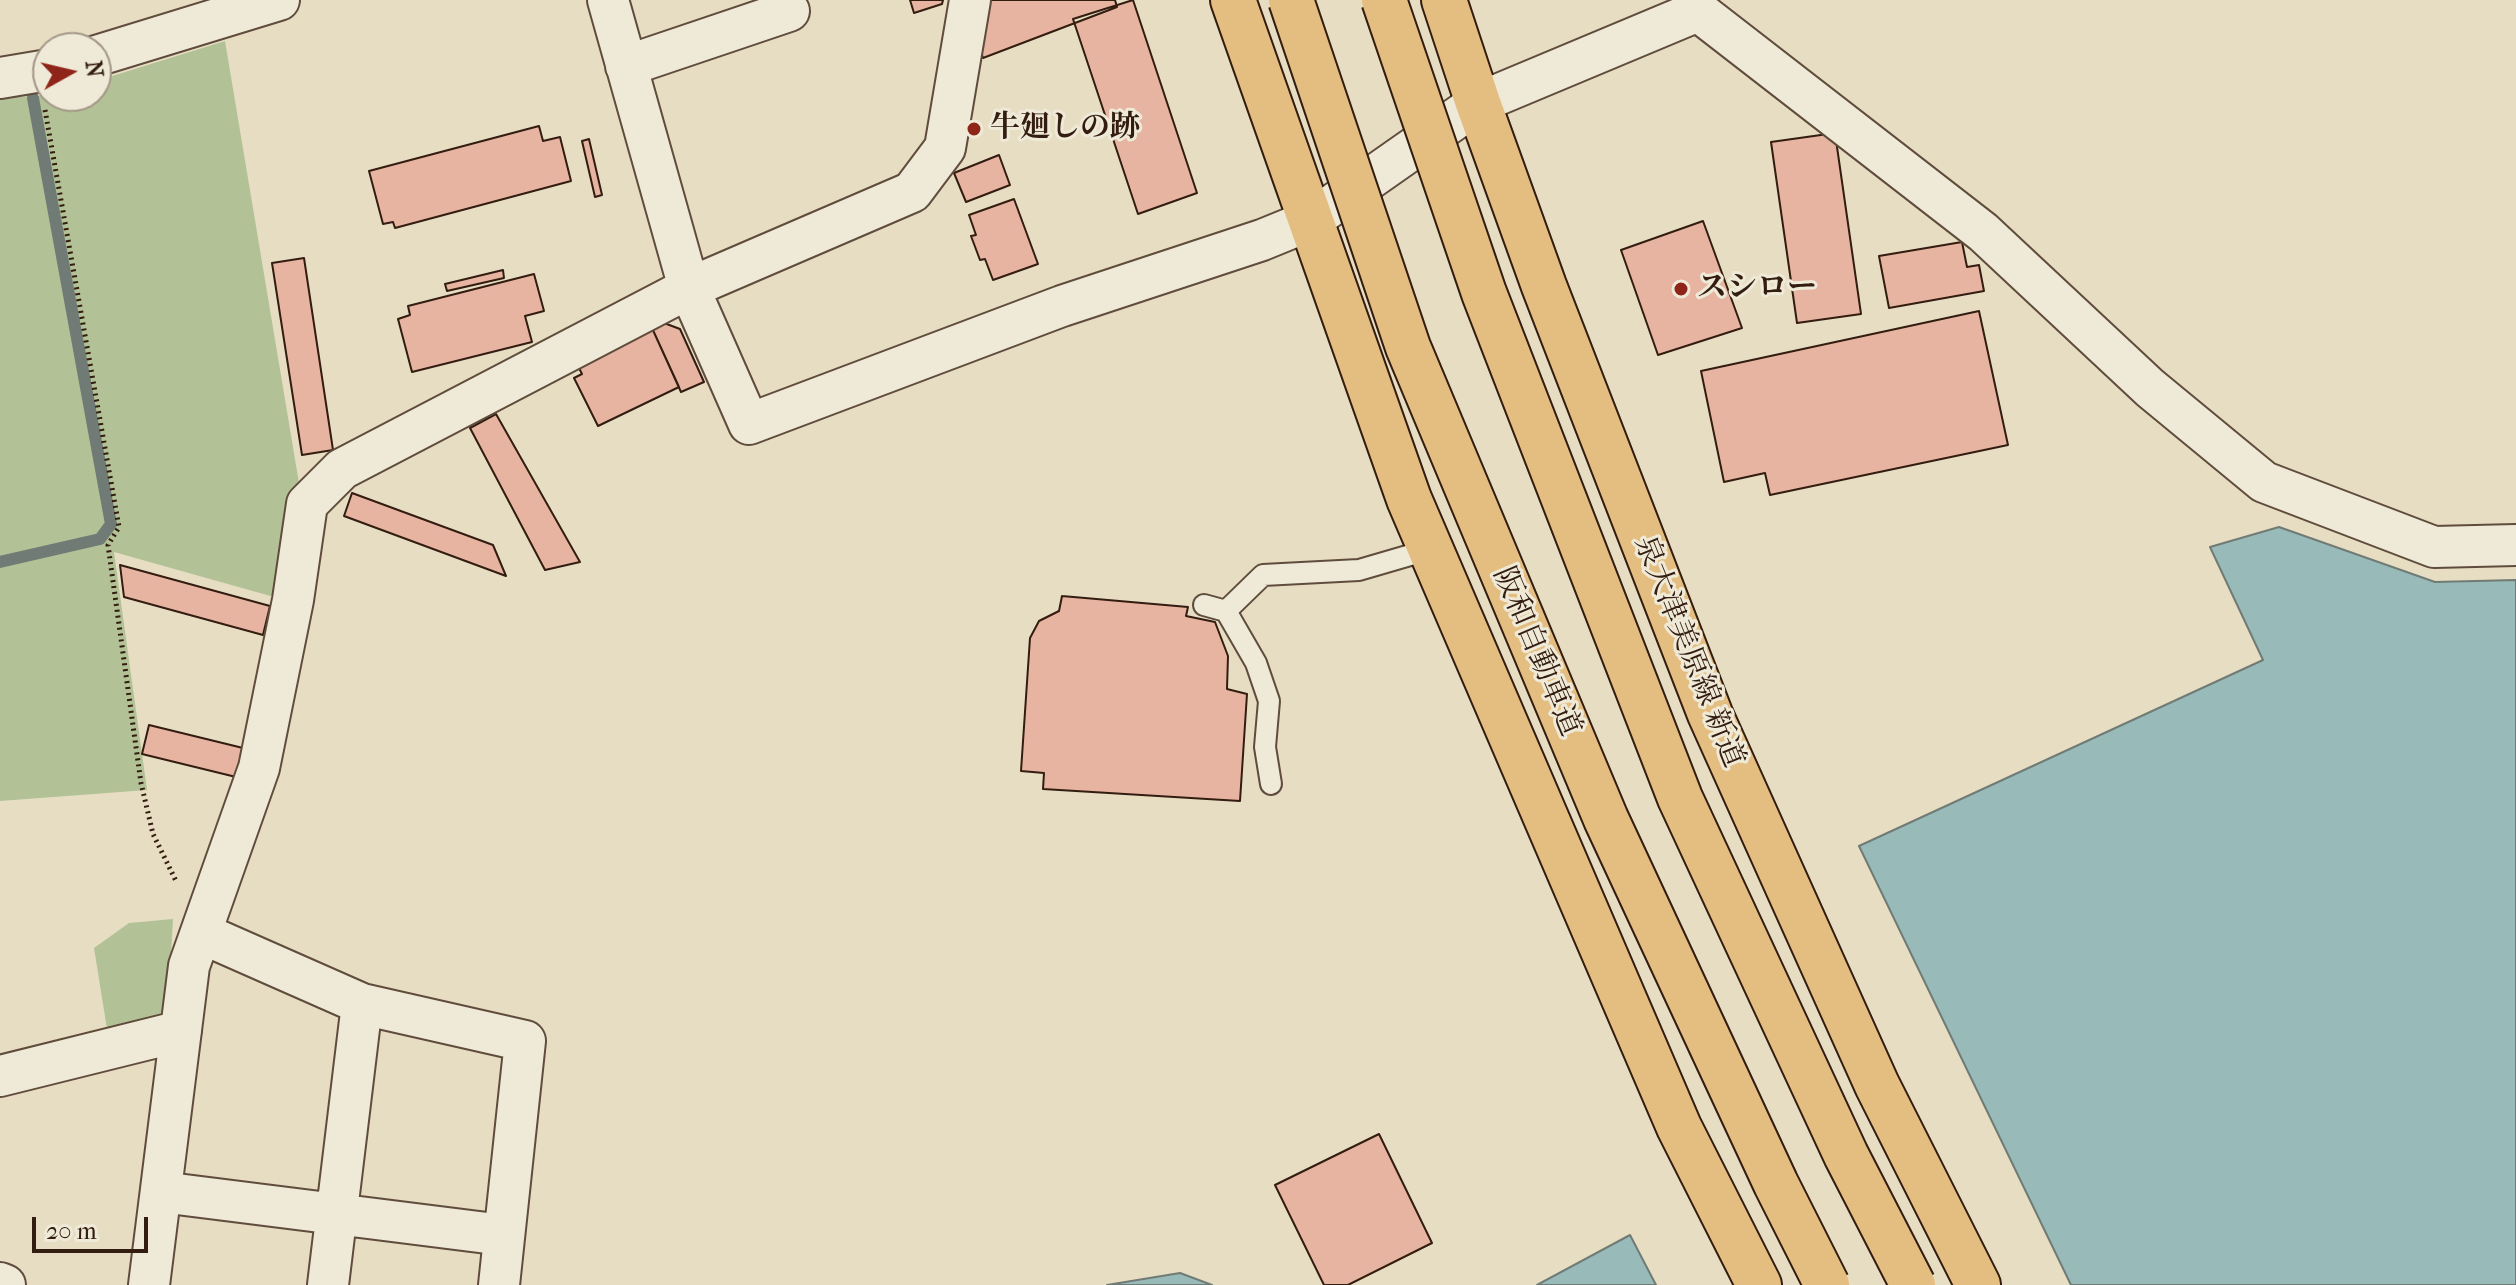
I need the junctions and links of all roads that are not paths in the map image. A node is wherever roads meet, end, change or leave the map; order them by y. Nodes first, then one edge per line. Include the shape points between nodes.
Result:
1 (279, 0) edge
2 (608, 0) edge
3 (970, 0) edge
4 (1233, 0) edge
5 (1291, 0) edge
6 (1384, 0) edge
7 (1444, 0) edge
8 (1692, 6) edge
9 (789, 11) dead end
10 (112, 51) edge
11 (626, 66) junction
12 (32, 74) edge
13 (0, 78) edge
14 (1478, 103) junction
15 (1311, 220) junction
16 (689, 288) junction
17 (2516, 545) edge
18 (1431, 549) junction
19 (1204, 605) dead end
20 (1226, 611) junction
21 (1271, 784) dead end
22 (201, 933) junction
23 (362, 1004) junction
24 (181, 1031) junction
25 (0, 1076) edge
26 (161, 1192) junction
27 (337, 1214) junction
28 (503, 1235) junction
29 (149, 1285) edge
30 (328, 1285) edge
31 (499, 1285) edge
32 (1759, 1285) edge
33 (1827, 1285) edge
34 (1913, 1285) edge
35 (1978, 1285) edge

1 - 10 street
2 - 11 street
3 - 16 street via 945,148 912,192
4 - 15 main road
5 - 33 main road, 阪和自動車道, bridge via 1408,347 1606,819
6 - 34 main road, bridge via 1484,293 1680,798 1839,1140
7 - 14 main road, 泉大津美原線 新道
8 - 14 street
8 - 17 street via 1983,232 2150,388 2264,482 2434,547
9 - 11 street
11 - 16 street
12 - 13 street
14 - 15 street
14 - 35 main road, 泉大津美原線 新道 via 1710,714 1877,1085
15 - 16 street via 1062,306 749,424
15 - 18 main road
16 - 22 street via 342,469 307,504 259,768
18 - 20 lane via 1359,570 1263,575
18 - 32 main road via 1679,1127
19 - 20 lane
20 - 21 lane via 1256,663 1269,701 1265,747
22 - 23 street
22 - 24 street via 189,966
23 - 27 street
23 - 28 street via 525,1041
24 - 25 street
24 - 26 street
26 - 27 street
26 - 29 street
27 - 28 street
27 - 30 street
28 - 31 street

